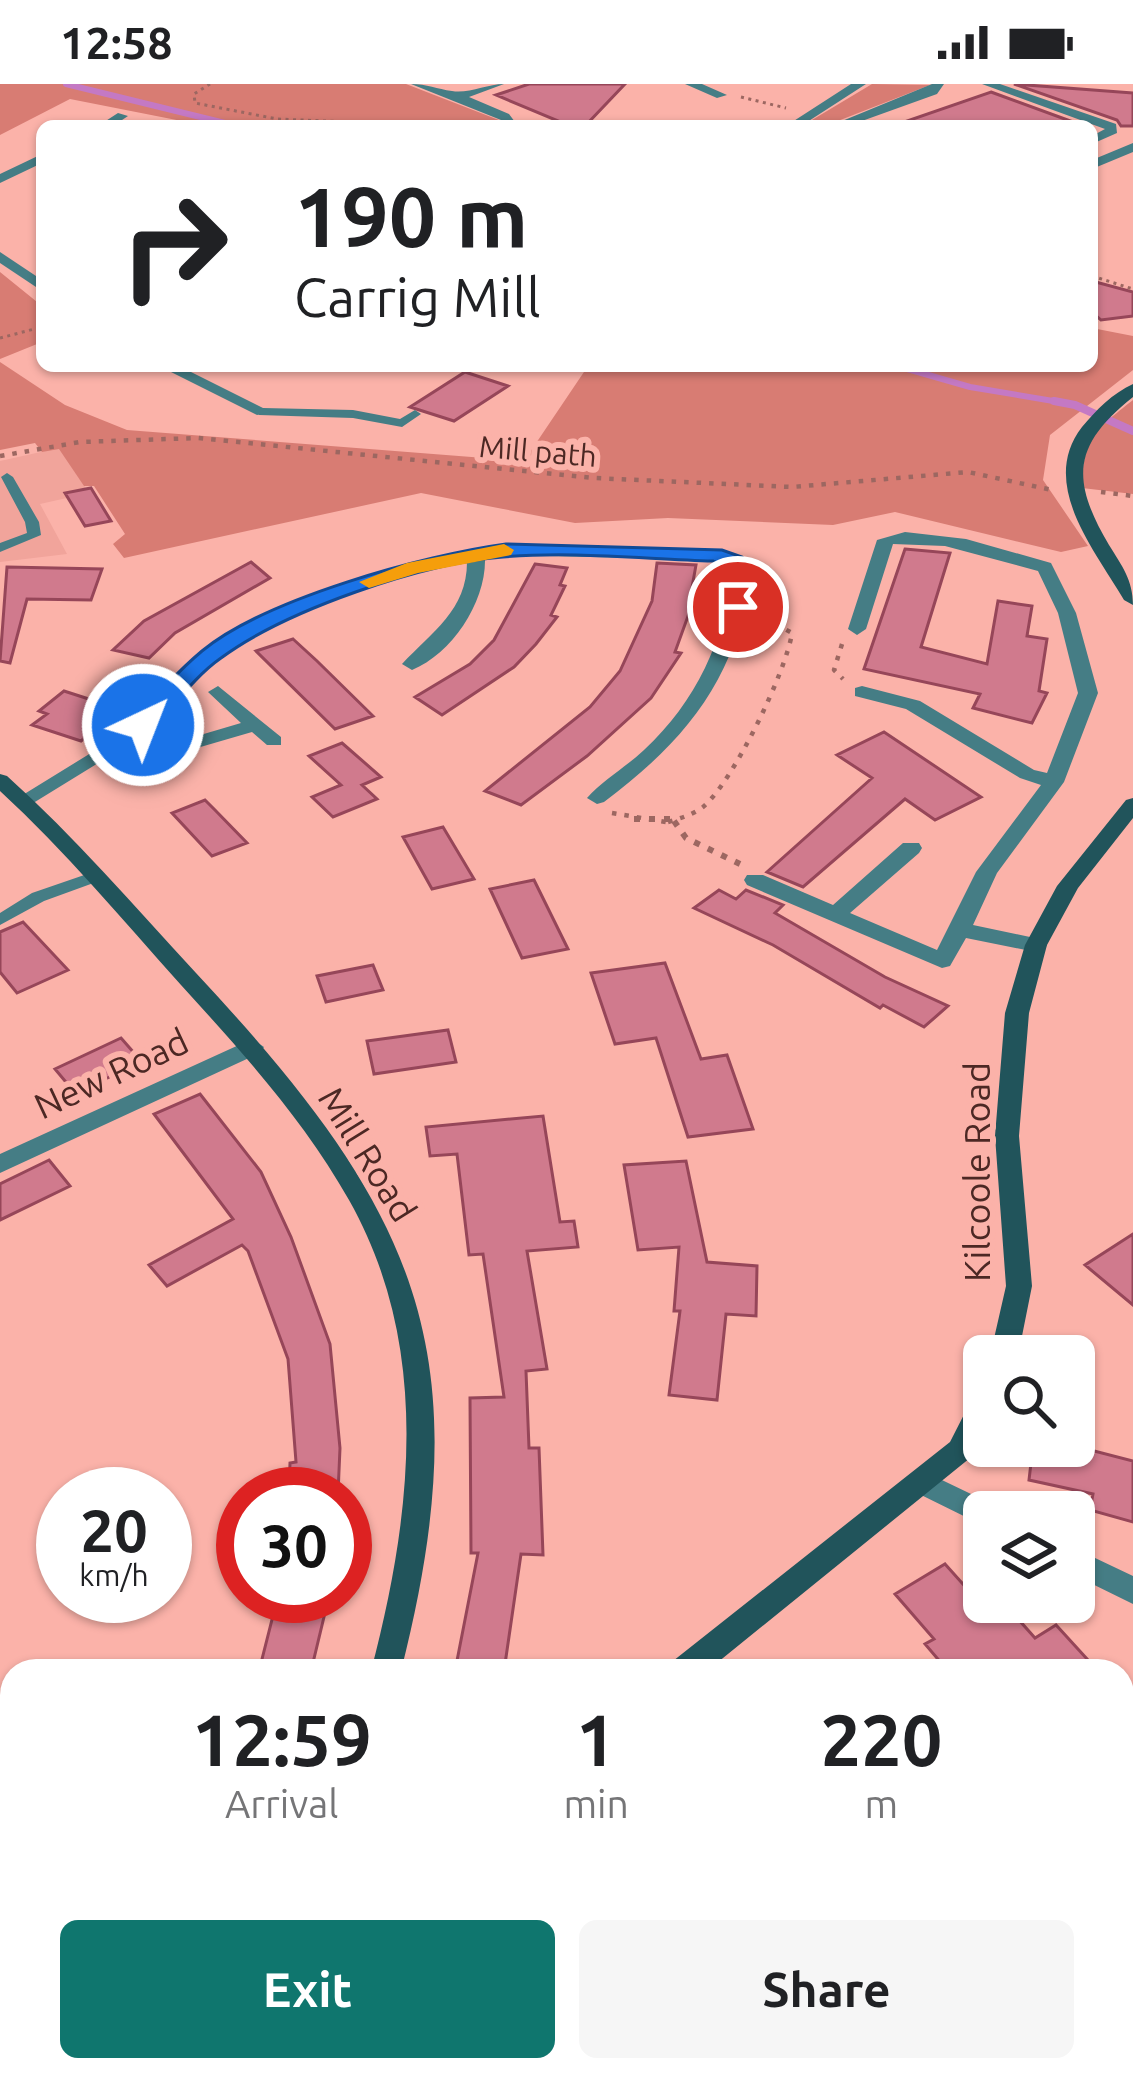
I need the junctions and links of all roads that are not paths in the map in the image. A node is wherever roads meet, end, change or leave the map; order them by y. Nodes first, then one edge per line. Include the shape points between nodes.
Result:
1 (417, 84) edge
2 (498, 84) edge
3 (691, 84) edge
4 (860, 84) edge
5 (938, 84) edge
6 (988, 84) edge
7 (729, 96) road end
8 (458, 97) junction
9 (122, 116) dead end
10 (115, 120) edge
11 (508, 120) edge
12 (802, 120) edge
13 (853, 120) edge
14 (1092, 120) edge
15 (1098, 122) edge
16 (1133, 125) edge
17 (1112, 127) junction
18 (1098, 138) edge
19 (1133, 147) edge
20 (36, 161) edge
21 (1098, 162) edge
22 (0, 179) edge
23 (0, 256) edge
24 (36, 264) edge
25 (16, 269) junction
26 (36, 283) edge
27 (179, 372) edge
28 (1133, 389) edge
29 (262, 412) joint
30 (415, 415) dead end
31 (7, 477) dead end
32 (0, 548) edge
33 (476, 554) junction
34 (1133, 600) edge
35 (857, 629) road end
36 (412, 664) dead end
37 (218, 692) dead end
38 (862, 692) road end
39 (143, 725) junction
40 (254, 725) junction
41 (274, 741) dead end
42 (0, 780) edge
43 (1054, 782) junction
44 (597, 798) road end
45 (23, 801) junction
46 (1133, 804) edge
47 (911, 848) dead end
48 (93, 878) junction
49 (755, 880) road end
50 (836, 914) junction
51 (0, 920) edge
52 (960, 930) junction
53 (1036, 945) junction
54 (252, 1047) junction
55 (0, 1164) edge
56 (1008, 1335) edge
57 (963, 1444) edge
58 (921, 1482) junction
59 (963, 1503) edge
60 (1095, 1572) edge
61 (1133, 1592) edge
62 (389, 1659) edge
63 (699, 1659) edge

1 - 8 street
2 - 8 street
3 - 7 street
4 - 12 street
5 - 13 street
6 - 14 street
8 - 11 street
9 - 10 street
15 - 17 street
16 - 17 street
17 - 18 street
19 - 21 street
20 - 22 street
23 - 25 street
24 - 25 street
25 - 26 street
27 - 29 street
28 - 34 main road via 1080,434 1072,460 1072,491
29 - 30 lane via 401,423
31 - 32 lane via 34,535
33 - 36 street via 469,602
33 - 39 street via 345,590 256,628 211,655
33 - 44 street via 715,555 743,570 734,634 715,678 646,759
35 - 43 street via 886,540 904,536 1045,567 1088,693
37 - 40 street
38 - 43 street via 913,705
39 - 40 street via 197,742
39 - 45 street
40 - 41 street
42 - 45 main road, Mill Road
43 - 52 street via 987,872
45 - 48 main road, Mill Road
46 - 53 main road, Kilcoole Road via 1068,886
47 - 50 street
48 - 51 lane
48 - 54 main road, Mill Road
49 - 50 street
50 - 52 street via 942,961
52 - 53 street
53 - 56 main road, Kilcoole Road via 1017,1012 1007,1136 1018,1286
54 - 55 street, New Road
54 - 62 main road, Mill Road via 334,1154 383,1242 412,1335 422,1398 419,1471 407,1595
57 - 58 main road
58 - 59 street
58 - 63 main road
60 - 61 street

